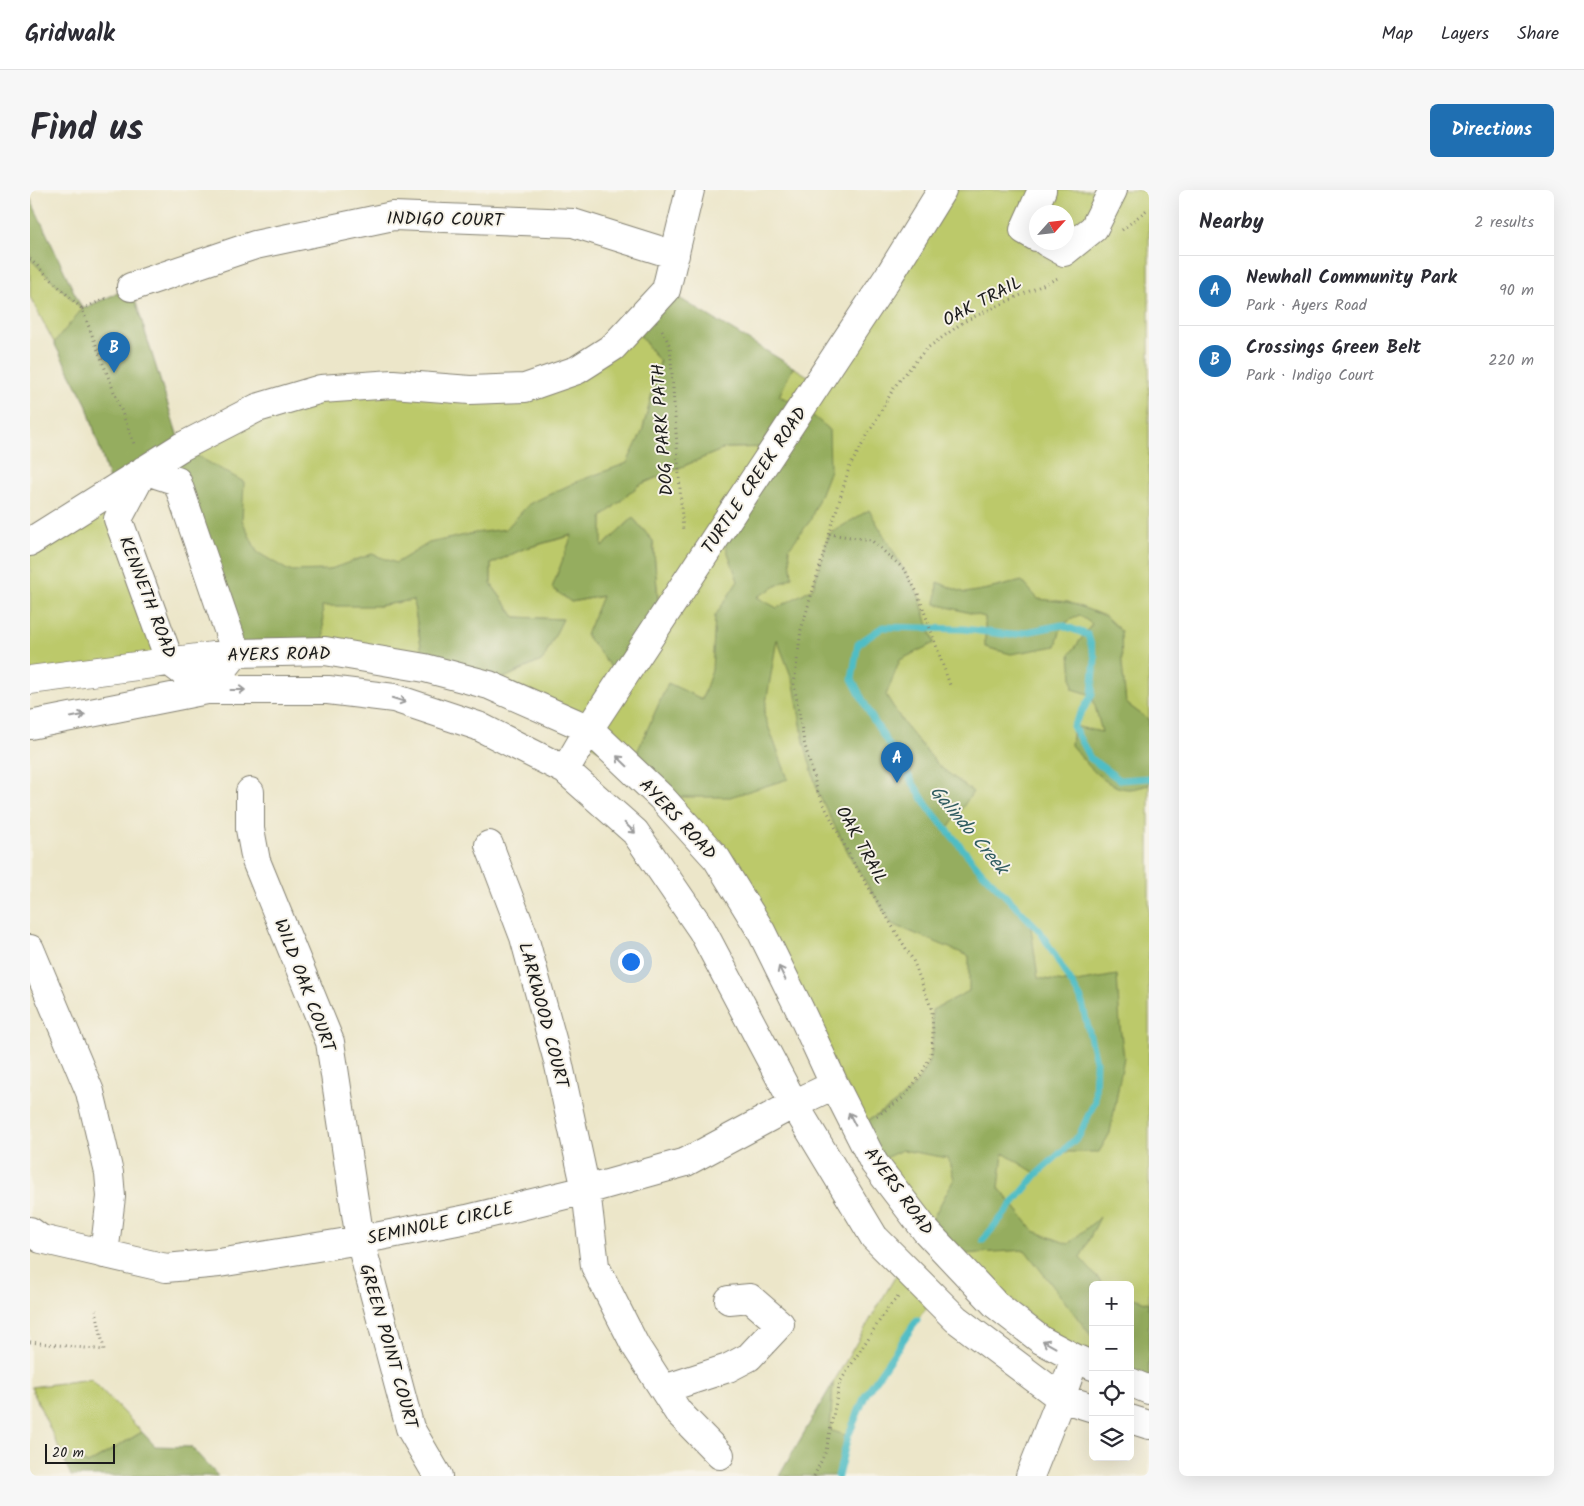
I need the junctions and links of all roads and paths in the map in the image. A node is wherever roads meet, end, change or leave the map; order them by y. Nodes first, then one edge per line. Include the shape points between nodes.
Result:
1 (690, 190) edge
2 (942, 190) edge
3 (1042, 190) edge
4 (1112, 190) edge
5 (1035, 205) edge
6 (1149, 208) edge
7 (1029, 219) edge
8 (1119, 232) dead end
9 (1029, 233) edge
10 (1074, 244) edge
11 (675, 255) junction
12 (30, 259) edge
13 (1068, 274) dead end
14 (131, 288) dead end
15 (661, 329) dead end
16 (144, 470) junction
17 (683, 532) dead end
18 (829, 534) junction
19 (30, 542) edge
20 (236, 653) junction
21 (170, 662) junction
22 (30, 680) edge
23 (950, 684) dead end
24 (207, 690) junction
25 (30, 725) edge
26 (589, 729) junction
27 (565, 770) junction
28 (250, 792) dead end
29 (489, 845) dead end
30 (30, 948) edge
31 (834, 1085) junction
32 (794, 1104) junction
33 (856, 1127) junction
34 (586, 1190) junction
35 (30, 1231) edge
36 (360, 1240) junction
37 (104, 1254) junction
38 (915, 1278) junction
39 (729, 1300) dead end
40 (96, 1310) dead end
41 (30, 1342) edge
42 (1084, 1362) edge
43 (1134, 1384) edge
44 (664, 1389) junction
45 (1149, 1390) edge
46 (1061, 1398) junction
47 (1089, 1407) edge
48 (1134, 1420) edge
49 (1149, 1425) edge
50 (720, 1454) dead end
51 (438, 1476) edge
52 (814, 1476) edge
53 (1030, 1476) edge

1 - 11 street
2 - 26 street, TURTLE CREEK ROAD via 890,274
3 - 5 street
4 - 10 street via 1094,228
6 - 8 path
7 - 9 street via 1024,230
11 - 14 street, INDIGO COURT via 573,223 393,216 255,245
11 - 16 street via 666,290 613,346 577,370 525,388 470,390 393,384 321,389 257,408
12 - 16 path via 82,309
13 - 18 path, OAK TRAIL via 965,321 926,349 895,386 849,468
15 - 17 path, DOG PARK PATH via 670,346
16 - 19 street
16 - 20 street via 178,480
16 - 21 street, KENNETH ROAD via 118,519
18 - 23 path via 872,540 906,570 918,594
18 - 33 path, OAK TRAIL via 801,630 794,684 804,742 818,793 852,860 914,960 932,1010 931,1055 922,1073 904,1097
20 - 21 street, AYERS ROAD
20 - 24 street
20 - 26 street, AYERS ROAD via 325,651 425,668 490,685
21 - 22 street, AYERS ROAD
21 - 24 street, KENNETH ROAD
25 -> 24 street, AYERS ROAD
24 -> 27 street, AYERS ROAD via 328,690 394,698 478,726
26 - 27 street, TURTLE CREEK ROAD
31 -> 26 street, AYERS ROAD via 761,931 717,859 661,798
27 -> 32 street, AYERS ROAD via 635,832 702,930
28 - 36 street, WILD OAK COURT via 250,829 256,861 330,1042
29 - 34 street, LARKWOOD COURT via 524,937 558,1061
30 - 37 street via 90,1092 109,1173
31 - 32 street, SEMINOLE CIRCLE
33 -> 31 street, AYERS ROAD
32 - 34 street, SEMINOLE CIRCLE via 686,1162
32 - 38 street, AYERS ROAD via 874,1237
42 -> 33 street, AYERS ROAD via 1041,1340 996,1304 926,1231 874,1163
34 - 36 street, SEMINOLE CIRCLE via 467,1219
34 - 44 street, LARKWOOD COURT via 594,1266 635,1346
35 - 37 street, SEMINOLE CIRCLE via 42,1238
36 - 37 street, SEMINOLE CIRCLE via 219,1263 166,1268
36 - 51 street, GREEN POINT COURT via 410,1428
38 - 46 street, AYERS ROAD via 956,1319
38 - 52 path via 887,1309 840,1382 826,1451
39 - 44 street via 750,1298 780,1324 749,1357 728,1368
40 - 41 path via 104,1350
42 - 46 street
43 - 45 street
44 - 50 street, LARKWOOD COURT via 678,1412
46 - 47 street, AYERS ROAD
46 - 53 street
48 - 49 street

